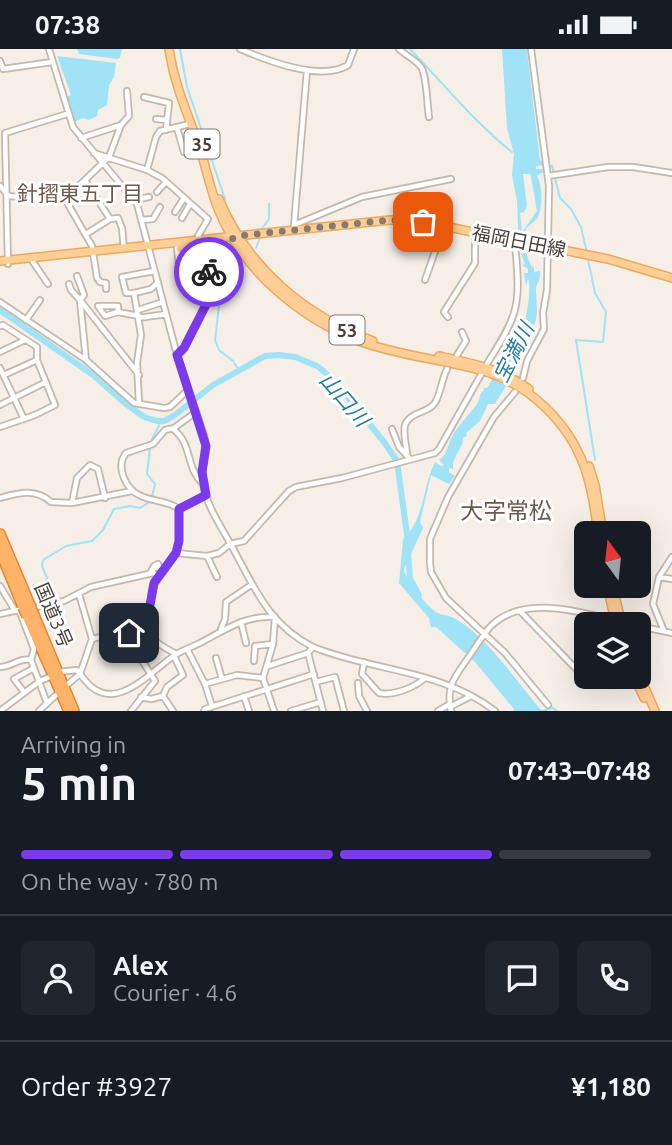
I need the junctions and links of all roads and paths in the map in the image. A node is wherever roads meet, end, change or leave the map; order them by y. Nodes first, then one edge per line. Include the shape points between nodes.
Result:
1 (49, 49) edge
2 (171, 49) edge
3 (240, 49) edge
4 (354, 49) edge
5 (399, 49) edge
6 (531, 49) edge
7 (0, 61) edge
8 (52, 62) junction
9 (307, 70) junction
10 (127, 91) dead end
11 (144, 97) dead end
12 (67, 114) junction
13 (429, 117) dead end
14 (156, 119) dead end
15 (167, 120) junction
16 (190, 124) junction
17 (121, 125) junction
18 (177, 128) junction
19 (166, 130) junction
20 (81, 138) junction
21 (184, 152) dead end
22 (93, 153) junction
23 (109, 157) junction
24 (103, 165) junction
25 (147, 170) junction
26 (672, 173) edge
27 (548, 176) junction
28 (451, 179) dead end
29 (85, 180) junction
30 (166, 182) junction
31 (0, 186) edge
32 (157, 192) dead end
33 (6, 194) junction
34 (149, 197) dead end
35 (184, 198) junction
36 (65, 199) junction
37 (136, 202) junction
38 (190, 204) junction
39 (160, 207) dead end
40 (175, 212) dead end
41 (182, 218) dead end
42 (110, 219) junction
43 (141, 220) junction
44 (444, 226) junction
45 (294, 227) junction
46 (475, 232) junction
47 (86, 234) junction
48 (234, 238) junction
49 (516, 240) junction
50 (199, 244) junction
51 (546, 247) junction
52 (148, 248) junction
53 (177, 248) junction
54 (124, 249) junction
55 (93, 254) junction
56 (33, 260) junction
57 (4, 263) edge
58 (154, 271) junction
59 (180, 275) dead end
60 (77, 277) dead end
61 (672, 278) edge
62 (425, 280) dead end
63 (158, 282) junction
64 (191, 282) dead end
65 (48, 284) dead end
66 (69, 284) dead end
67 (106, 289) dead end
68 (211, 290) junction
69 (134, 293) junction
70 (40, 300) dead end
71 (80, 300) junction
72 (0, 302) edge
73 (163, 302) junction
74 (118, 312) dead end
75 (139, 314) junction
76 (166, 314) junction
77 (447, 317) dead end
78 (26, 320) junction
79 (0, 326) edge
80 (462, 332) dead end
81 (25, 340) junction
82 (0, 352) edge
83 (177, 355) junction
84 (457, 355) dead end
85 (37, 360) junction
86 (86, 360) junction
87 (0, 368) edge
88 (447, 369) dead end
89 (485, 369) junction
90 (139, 375) junction
91 (4, 376) junction
92 (523, 378) dead end
93 (46, 382) junction
94 (189, 391) junction
95 (515, 392) dead end
96 (14, 398) junction
97 (139, 404) junction
98 (0, 405) edge
99 (195, 411) junction
100 (24, 419) junction
101 (0, 426) edge
102 (172, 429) junction
103 (392, 429) dead end
104 (407, 453) junction
105 (410, 460) junction
106 (203, 484) junction
107 (132, 491) junction
108 (206, 495) junction
109 (0, 498) edge
110 (105, 498) junction
111 (72, 503) junction
112 (179, 509) junction
113 (599, 521) edge
114 (0, 534) edge
115 (230, 544) junction
116 (0, 551) edge
117 (176, 553) junction
118 (207, 556) junction
119 (672, 557) edge
120 (153, 574) junction
121 (217, 577) dead end
122 (659, 577) junction
123 (672, 579) edge
124 (0, 586) edge
125 (251, 586) junction
126 (79, 594) junction
127 (25, 610) junction
128 (113, 611) dead end
129 (520, 611) junction
130 (574, 612) edge
131 (0, 614) edge
132 (275, 617) junction
133 (241, 622) junction
134 (651, 628) edge
135 (220, 630) junction
136 (664, 631) junction
137 (672, 632) edge
138 (139, 633) junction
139 (113, 635) junction
140 (483, 636) junction
141 (92, 639) junction
142 (246, 643) dead end
143 (273, 643) junction
144 (313, 647) junction
145 (187, 649) junction
146 (308, 653) junction
147 (175, 655) junction
148 (216, 658) dead end
149 (31, 660) junction
150 (254, 661) dead end
151 (364, 662) junction
152 (267, 666) junction
153 (0, 667) edge
154 (574, 667) edge
155 (34, 668) junction
156 (55, 674) junction
157 (80, 674) junction
158 (314, 674) junction
159 (151, 675) junction
160 (263, 678) junction
161 (424, 678) junction
162 (222, 679) junction
163 (40, 681) junction
164 (316, 682) junction
165 (68, 684) dead end
166 (205, 684) junction
167 (359, 684) dead end
168 (450, 686) junction
169 (266, 689) junction
170 (641, 689) edge
171 (645, 689) edge
172 (24, 692) junction
173 (56, 695) dead end
174 (163, 696) junction
175 (244, 696) junction
176 (472, 696) junction
177 (141, 697) junction
178 (321, 702) junction
179 (47, 703) junction
180 (548, 705) dead end
181 (67, 706) edge
182 (212, 706) junction
183 (450, 708) edge
184 (0, 711) edge
185 (39, 711) edge
186 (76, 711) edge
187 (131, 711) edge
188 (173, 711) edge
189 (204, 711) edge
190 (249, 711) edge
191 (274, 711) edge
192 (291, 711) edge
193 (323, 711) edge
194 (344, 711) edge
195 (367, 711) edge
196 (438, 711) edge
197 (495, 711) edge
198 (653, 711) edge

1 - 8 street
2 - 16 main road, 35 via 177,88
2 - 48 main road, 35
3 - 9 street
4 - 9 street via 348,65 340,70
5 - 13 street via 421,68
6 - 27 street
7 - 8 street via 3,69
8 - 12 street
9 - 45 street
10 - 17 street via 129,116
11 - 15 street via 169,103
12 - 20 street
12 - 33 street via 5,133
14 - 15 street
15 - 19 street
16 - 18 street
16 - 48 main road, 35 via 215,200
17 - 20 street
17 - 23 street
18 - 19 street
18 - 21 street
19 - 25 street via 156,137
20 - 22 street
22 - 23 street
22 - 24 street
23 - 24 street
23 - 25 street
24 - 29 street
24 - 37 street
25 - 30 street
26 - 27 street via 608,167
27 - 51 street
28 - 45 street via 362,197
29 - 36 street
29 - 42 street
30 - 32 street
30 - 35 street
31 - 33 street
33 - 36 street
33 - 57 street
34 - 37 street
35 - 38 street
35 - 40 street
36 - 47 street
37 - 43 street
38 - 41 street
38 - 50 street via 208,219 198,236
39 - 43 street via 153,219
42 - 47 street
42 - 54 street via 118,218
43 - 52 street
44 - 45 main road, 福岡日田線 via 390,220
44 - 46 main road, 福岡日田線
44 - 62 street
45 - 48 main road, 福岡日田線
46 - 49 main road, 福岡日田線
46 - 77 street via 475,263 444,313
47 - 55 street
48 - 50 main road, 福岡日田線
48 - 89 main road, 53 via 297,300 330,321 377,342
49 - 51 main road, 福岡日田線
49 - 89 street via 514,312
50 - 52 main road, 福岡日田線
50 - 53 main road, 福岡日田線
50 - 68 street
51 - 61 main road, 福岡日田線
51 - 92 street via 544,329
52 - 53 main road, 福岡日田線
52 - 54 main road, 福岡日田線
52 - 55 main road, 福岡日田線
52 - 58 street
53 - 59 street
54 - 55 main road, 福岡日田線
55 - 56 main road, 福岡日田線
55 - 67 street via 97,278 106,283
56 - 57 main road, 福岡日田線
56 - 65 street
58 - 63 street
58 - 69 street via 122,277 126,293
60 - 71 street via 84,295
63 - 69 street
63 - 73 street
64 - 68 street
66 - 71 street
68 - 83 street
69 - 75 street
70 - 78 street
71 - 86 street
71 - 90 street
72 - 78 street
73 - 75 street
73 - 76 street
74 - 75 street
75 - 76 street
75 - 90 street
76 - 83 street
78 - 86 street
79 - 81 street
80 - 84 street via 466,341
81 - 82 street
81 - 85 street via 37,347
83 - 94 street
85 - 91 street
85 - 93 street
86 - 97 street
87 - 91 street
88 - 104 street via 436,401 405,426
89 - 105 street via 439,449
89 - 113 main road, 53 via 550,407 569,428 595,485
90 - 97 street
91 - 96 street
93 - 96 street
93 - 100 street via 55,405
94 - 97 street via 170,407
94 - 99 street
95 - 140 street via 494,418 430,539 429,563 440,589
96 - 98 street
96 - 100 street
99 - 102 street
99 - 106 street via 206,446
100 - 101 street
102 - 106 street via 184,439
102 - 107 street via 122,458 121,471
103 - 104 street via 398,447
104 - 105 street
105 - 115 street via 296,487 244,541
106 - 108 street
107 - 110 street
107 - 112 street
108 - 112 street
108 - 115 street
109 - 111 street via 35,493 51,502
110 - 111 street
110 - 111 street via 98,469 90,465 77,478
112 - 117 street
114 - 127 highway, 国道3号
115 - 118 street
115 - 125 street
116 - 127 highway, 国道3号
117 - 118 street
117 - 120 street
118 - 121 street
119 - 122 street
120 - 126 street via 91,587
120 - 138 street
122 - 123 street
122 - 136 street via 653,604
124 - 127 street
125 - 132 street
125 - 135 street via 226,602
126 - 127 street
126 - 141 street
127 - 131 street
127 - 149 street via 34,649
127 - 156 highway, 国道3号
128 - 139 street
129 - 130 street
129 - 140 street via 499,619
129 - 154 street
132 - 133 street
132 - 143 street
132 - 144 street
133 - 135 street
133 - 142 street
134 - 136 street
135 - 145 street
136 - 137 street
138 - 139 street
138 - 147 street
138 - 159 street via 132,654
139 - 141 street
140 - 168 street
140 - 180 street via 518,668
141 - 157 street
143 - 150 street via 255,646
143 - 152 street
144 - 146 street
144 - 151 street
145 - 147 street
145 - 166 street
146 - 152 street
146 - 158 street
147 - 159 street
147 - 174 street via 183,675
148 - 162 street
149 - 153 street
149 - 155 street
151 - 161 street
151 - 161 street via 362,674 379,693 414,686
152 - 160 street
155 - 163 street
155 - 172 street via 14,680
156 - 157 street via 77,670
156 - 163 street
156 - 181 highway, 国道3号
157 - 159 street via 95,690 112,694
157 - 165 street
158 - 164 street
158 - 169 street
159 - 177 street via 155,681
160 - 162 street via 237,675
160 - 169 street
161 - 168 street
162 - 166 street
163 - 172 street
163 - 179 street
164 - 178 street
164 - 194 street via 335,677
166 - 182 street
167 - 195 street
168 - 176 street
168 - 183 street
169 - 175 street
169 - 191 street
170 - 198 main road
171 - 198 main road
172 - 184 street
173 - 179 street
174 - 177 street
174 - 188 street
175 - 182 street
175 - 190 street
176 - 183 street
176 - 197 street
177 - 187 street
178 - 192 street
178 - 193 street
179 - 185 street
181 - 186 highway, 国道3号
182 - 189 street
183 - 196 street

